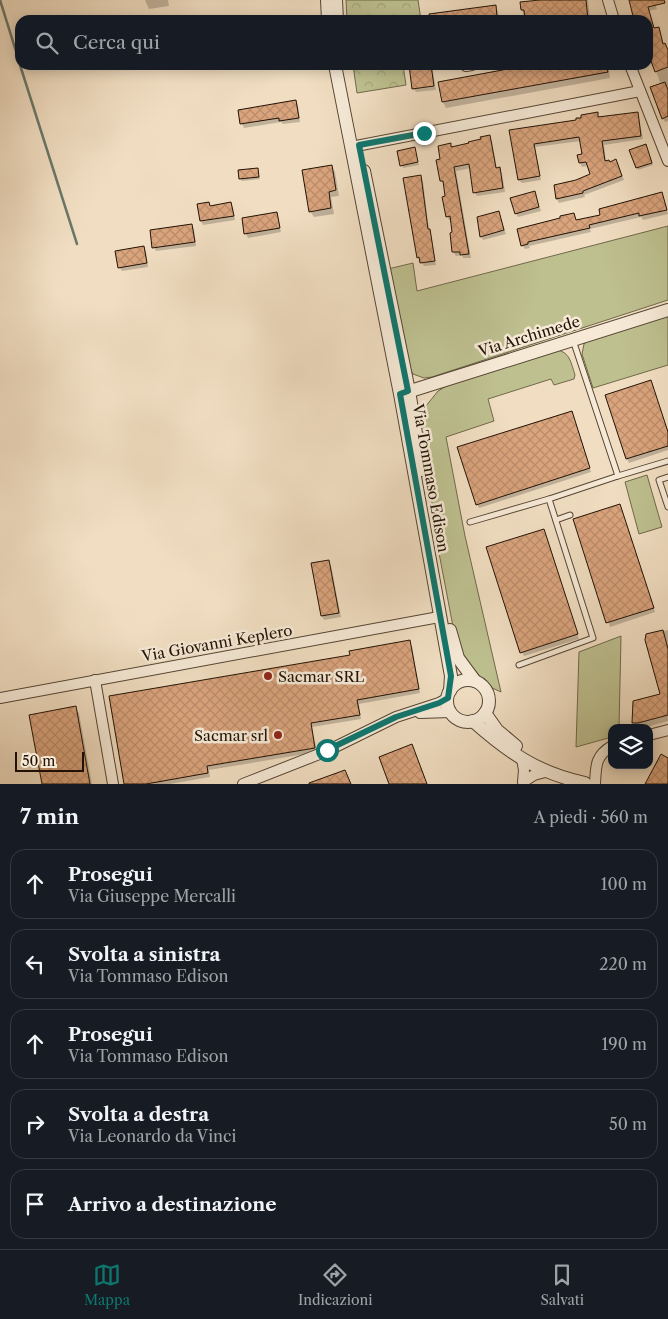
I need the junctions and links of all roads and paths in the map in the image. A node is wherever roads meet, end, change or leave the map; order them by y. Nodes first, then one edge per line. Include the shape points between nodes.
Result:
1 (327, 0) edge
2 (336, 0) edge
3 (608, 0) edge
4 (328, 15) edge
5 (337, 15) edge
6 (612, 15) edge
7 (336, 70) edge
8 (345, 70) edge
9 (632, 70) edge
10 (640, 91) junction
11 (355, 146) junction
12 (668, 161) edge
13 (668, 310) edge
14 (573, 340) junction
15 (404, 392) junction
16 (668, 461) edge
17 (618, 476) junction
18 (668, 477) edge
19 (550, 499) junction
20 (668, 507) edge
21 (570, 516) dead end
22 (556, 520) junction
23 (470, 522) dead end
24 (439, 617) junction
25 (519, 665) dead end
26 (95, 680) junction
27 (474, 681) junction
28 (449, 695) junction
29 (0, 698) edge
30 (414, 712) junction
31 (451, 712) junction
32 (485, 713) junction
33 (473, 721) junction
34 (668, 730) edge
35 (653, 734) edge
36 (608, 748) edge
37 (522, 759) junction
38 (544, 772) junction
39 (522, 783) edge
40 (113, 784) edge
41 (243, 784) edge
42 (589, 784) edge

1 - 4 street
2 - 5 street
3 - 6 street
7 - 11 street, Via Tommaso Edison
8 - 11 street, Via Tommaso Edison
9 - 10 street
10 - 11 street
10 - 12 street
11 - 15 street, Via Tommaso Edison
13 - 14 street, Via Archimede
14 - 15 street, Via Archimede
14 - 17 lane
15 - 24 street, Via Tommaso Edison
15 - 27 street, Via Tommaso Edison via 451,636 458,658
16 - 17 lane
17 - 19 lane
18 - 20 lane via 659,480
19 - 22 lane
19 - 23 lane
21 - 22 lane
22 - 25 lane via 593,638
24 - 26 street, Via Giovanni Keplero
24 - 28 street, Via Tommaso Edison via 451,676
26 - 29 street, Via Giovanni Keplero
26 - 40 street
27 - 28 street via 458,683
27 - 32 street via 488,694
28 - 30 street via 439,703
28 - 31 street
30 - 31 street
30 - 41 street
31 - 33 street via 460,720
32 - 33 street
32 - 42 street via 510,742 549,767
33 - 37 street
34 - 35 street
36 - 42 street via 598,759
37 - 38 street
37 - 39 street
38 - 39 street
38 - 42 street

